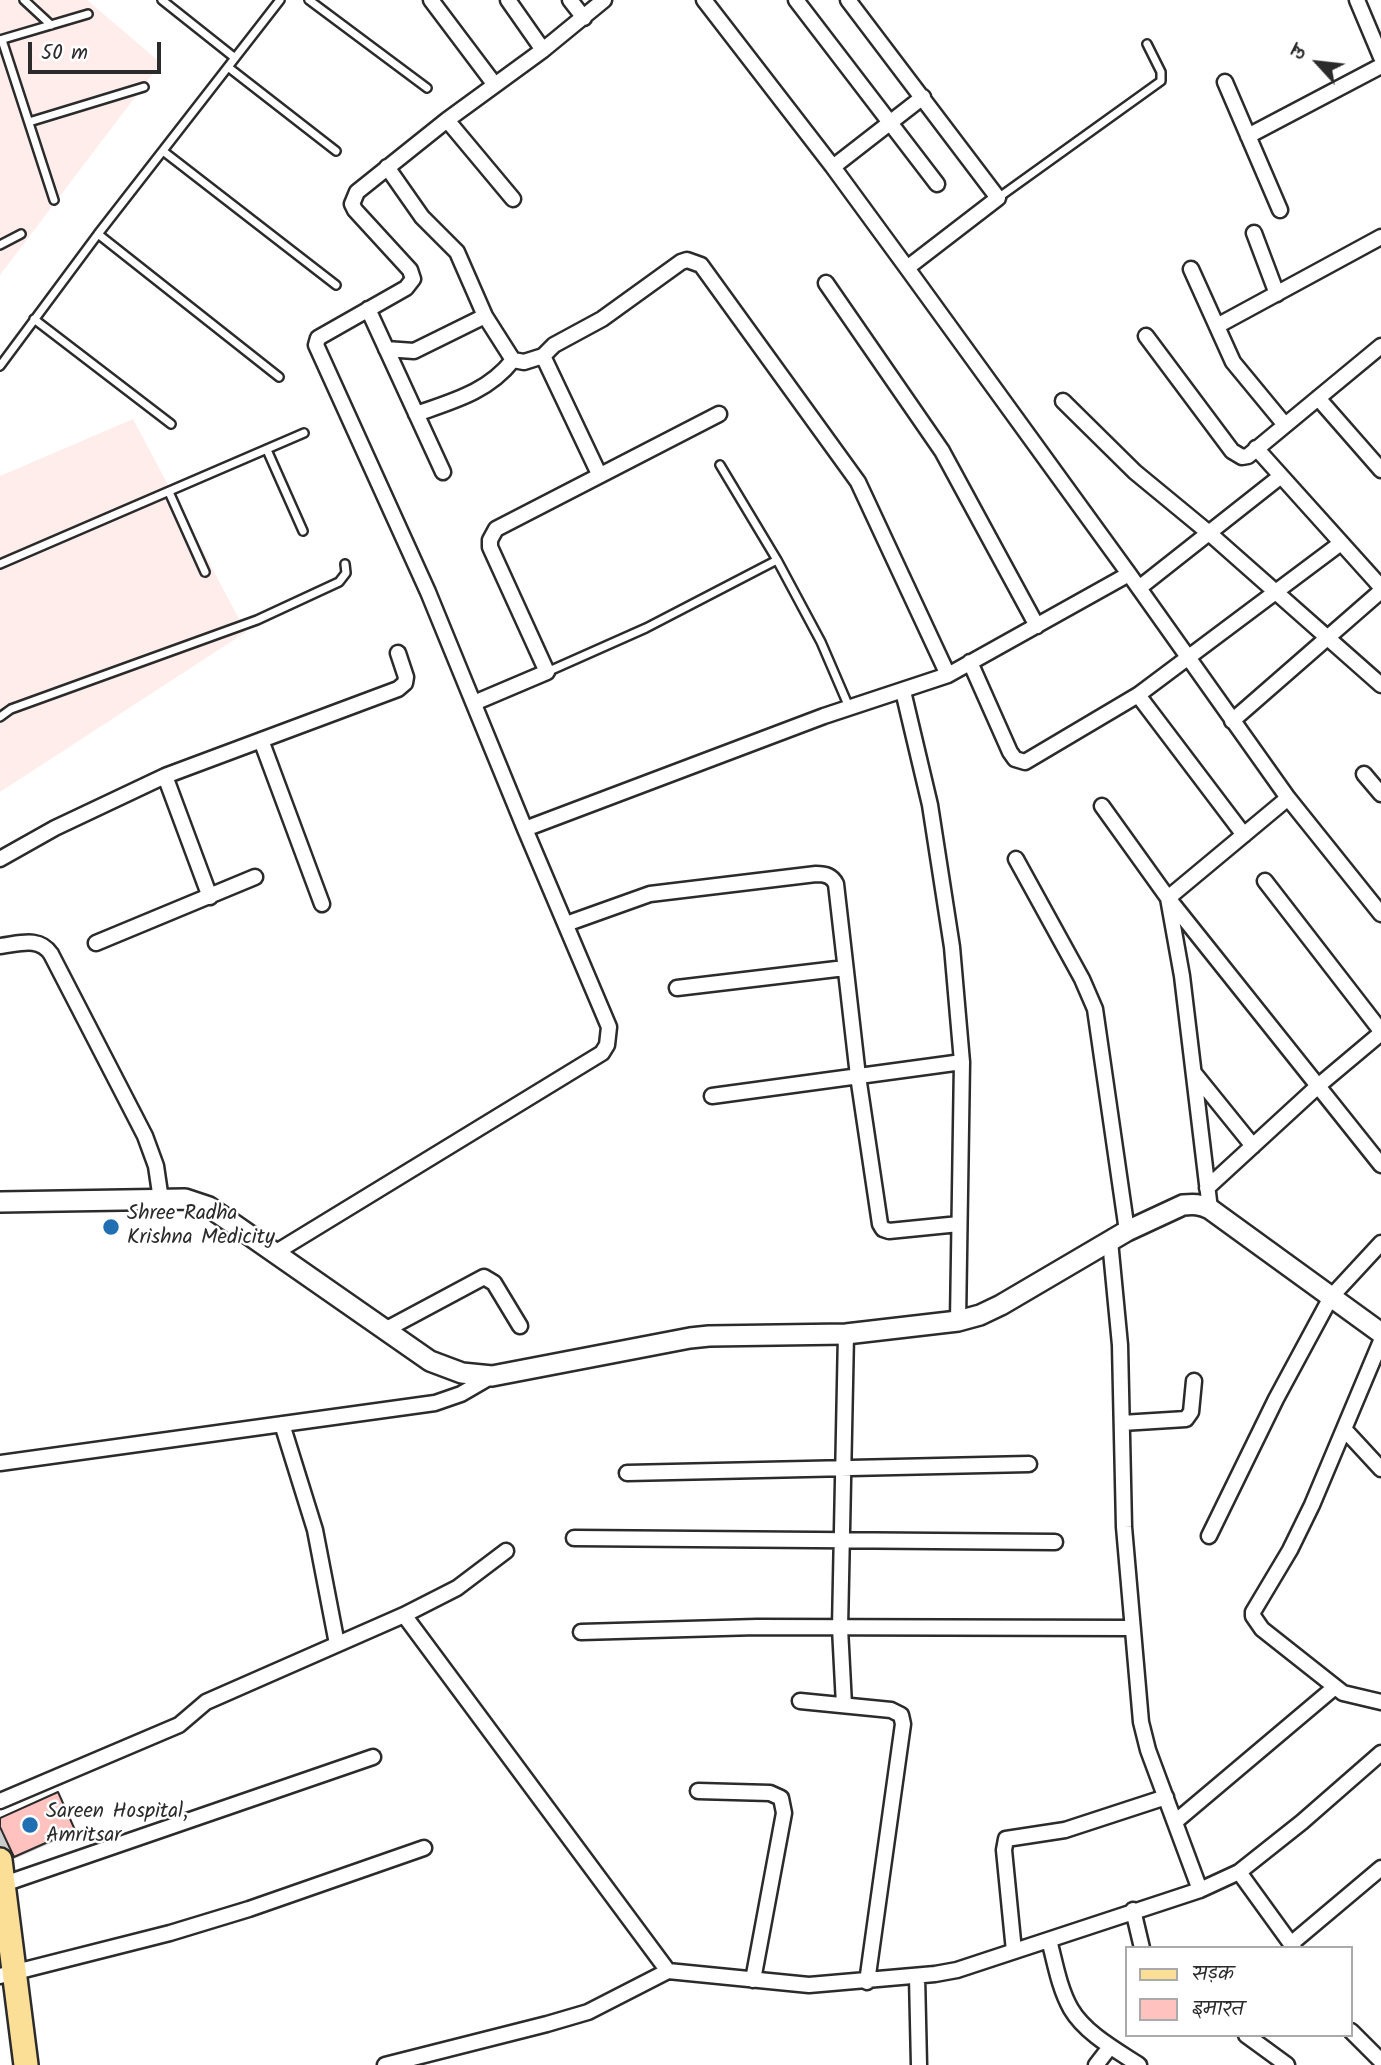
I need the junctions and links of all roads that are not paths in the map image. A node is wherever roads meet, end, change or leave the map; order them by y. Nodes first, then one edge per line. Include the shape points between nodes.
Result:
1 (24, 0) edge
2 (162, 0) edge
3 (280, 0) edge
4 (309, 0) edge
5 (431, 0) edge
6 (508, 0) edge
7 (570, 0) edge
8 (604, 0) edge
9 (704, 0) edge
10 (796, 0) edge
11 (848, 0) edge
12 (1357, 0) edge
13 (88, 14) dead end
14 (584, 18) junction
15 (51, 25) junction
16 (1, 40) edge
17 (1147, 44) dead end
18 (544, 50) junction
19 (1381, 57) edge
20 (235, 58) junction
21 (1381, 66) edge
22 (228, 67) junction
23 (1225, 82) dead end
24 (495, 85) junction
25 (144, 87) dead end
26 (427, 88) dead end
27 (923, 97) junction
28 (447, 120) junction
29 (29, 122) junction
30 (890, 122) junction
31 (1248, 136) junction
32 (163, 151) junction
33 (336, 151) dead end
34 (387, 167) junction
35 (833, 167) junction
36 (937, 184) dead end
37 (998, 198) junction
38 (54, 200) dead end
39 (513, 200) dead end
40 (1280, 210) dead end
41 (1254, 233) dead end
42 (21, 234) dead end
43 (98, 234) junction
44 (1381, 237) edge
45 (0, 245) edge
46 (907, 268) junction
47 (1191, 270) dead end
48 (826, 283) dead end
49 (336, 285) dead end
50 (1277, 295) junction
51 (368, 309) junction
52 (485, 316) junction
53 (34, 319) junction
54 (1217, 326) junction
55 (1146, 336) dead end
56 (1381, 346) edge
57 (387, 349) junction
58 (543, 356) junction
59 (513, 360) junction
60 (0, 366) edge
61 (279, 377) dead end
62 (1318, 398) junction
63 (1063, 401) dead end
64 (416, 414) junction
65 (719, 414) dead end
66 (171, 424) dead end
67 (1285, 425) junction
68 (304, 433) dead end
69 (1256, 449) junction
70 (267, 450) junction
71 (720, 464) dead end
72 (1381, 470) edge
73 (443, 472) dead end
74 (599, 474) junction
75 (1281, 476) junction
76 (170, 492) junction
77 (303, 531) dead end
78 (1209, 533) junction
79 (1341, 543) junction
80 (777, 561) junction
81 (0, 564) edge
82 (345, 564) dead end
83 (205, 572) dead end
84 (1129, 574) junction
85 (1139, 588) junction
86 (1381, 589) edge
87 (1276, 592) junction
88 (1037, 626) junction
89 (1328, 637) junction
90 (398, 653) dead end
91 (1188, 659) junction
92 (971, 662) junction
93 (547, 672) junction
94 (948, 675) junction
95 (1381, 685) edge
96 (903, 691) junction
97 (1138, 695) junction
98 (474, 703) junction
99 (849, 707) junction
100 (0, 717) edge
101 (1232, 721) junction
102 (261, 740) junction
103 (1364, 774) dead end
104 (164, 776) junction
105 (1381, 794) edge
106 (1288, 797) junction
107 (1102, 806) dead end
108 (525, 829) junction
109 (1244, 835) junction
110 (0, 859) edge
111 (1016, 859) dead end
112 (255, 877) dead end
113 (1265, 881) dead end
114 (210, 897) junction
115 (1168, 898) junction
116 (322, 904) dead end
117 (1381, 914) edge
118 (566, 924) junction
119 (96, 943) dead end
120 (0, 946) edge
121 (845, 968) junction
122 (677, 988) dead end
123 (1381, 1032) edge
124 (962, 1062) junction
125 (1193, 1072) junction
126 (858, 1076) junction
127 (1318, 1086) junction
128 (712, 1096) dead end
129 (1253, 1146) junction
130 (1381, 1165) edge
131 (1207, 1188) junction
132 (161, 1200) junction
133 (0, 1202) edge
134 (1210, 1209) junction
135 (959, 1224) junction
136 (1119, 1236) junction
137 (1381, 1244) edge
138 (274, 1254) junction
139 (1331, 1297) junction
140 (958, 1321) junction
141 (520, 1326) dead end
142 (384, 1330) junction
143 (1381, 1333) edge
144 (846, 1334) junction
145 (1381, 1342) edge
146 (492, 1377) junction
147 (1194, 1381) dead end
148 (1122, 1423) junction
149 (282, 1424) junction
150 (1344, 1429) junction
151 (0, 1463) edge
152 (1029, 1464) dead end
153 (845, 1466) junction
154 (1381, 1469) edge
155 (627, 1473) dead end
156 (1209, 1536) dead end
157 (574, 1538) dead end
158 (844, 1539) junction
159 (1055, 1542) dead end
160 (506, 1551) dead end
161 (404, 1615) junction
162 (841, 1628) junction
163 (1132, 1628) junction
164 (581, 1632) dead end
165 (337, 1644) junction
166 (1335, 1687) junction
167 (800, 1702) dead end
168 (1381, 1702) edge
169 (844, 1705) junction
170 (1381, 1753) edge
171 (373, 1757) dead end
172 (698, 1791) dead end
173 (1166, 1797) junction
174 (0, 1801) edge
175 (1175, 1822) junction
176 (425, 1848) dead end
177 (0, 1860) edge
178 (1381, 1868) edge
179 (1239, 1872) junction
180 (4, 1884) junction
181 (1200, 1890) junction
182 (1133, 1910) junction
183 (1049, 1940) junction
184 (1293, 1945) edge
185 (1142, 1946) edge
186 (1014, 1951) junction
187 (668, 1971) junction
188 (8, 1974) edge
189 (917, 1976) junction
190 (753, 1980) junction
191 (867, 1982) junction
192 (1353, 2033) edge
193 (1249, 2037) edge
194 (1110, 2047) junction
195 (1381, 2061) edge
196 (26, 2065) edge
197 (388, 2065) edge
198 (919, 2065) edge
199 (1096, 2065) edge
200 (1139, 2065) edge
201 (1287, 2065) edge

1 - 15 lane
2 - 20 lane
3 - 20 lane
4 - 26 lane
5 - 24 street
6 - 18 street
7 - 14 street
8 - 14 street
9 - 35 street
10 - 30 street
11 - 27 street
12 - 19 street
13 - 15 lane
14 - 18 street
15 - 16 lane
16 - 29 lane
17 - 37 lane via 1161,81
18 - 24 street
20 - 22 lane
21 - 31 street
22 - 32 lane
22 - 33 lane
23 - 31 street
24 - 28 street
25 - 29 lane
27 - 30 street
27 - 37 street
28 - 34 street
28 - 39 street
29 - 38 lane
30 - 35 street
30 - 36 street
31 - 40 street
32 - 43 lane
32 - 49 lane
34 - 51 street via 357,192 352,204 413,279 406,288
34 - 52 street via 422,217 457,252
35 - 46 street
37 - 46 street
41 - 50 street
42 - 45 lane
43 - 53 lane
43 - 61 lane
44 - 50 street
46 - 84 street
47 - 54 street
48 - 88 street via 942,451
50 - 54 street
51 - 57 street
51 - 98 street via 317,338 316,345
52 - 57 street via 414,351
52 - 59 street
53 - 60 lane
53 - 66 lane
54 - 67 street via 1233,362
55 - 69 street via 1232,451 1242,457
56 - 62 street
57 - 64 street
58 - 59 street
58 - 74 street
58 - 94 street via 681,262 701,264 858,482
59 - 64 street via 479,390
62 - 67 street
62 - 72 street
63 - 78 street via 1135,472
64 - 73 street
65 - 74 street
67 - 69 street
68 - 70 lane
69 - 75 street
70 - 76 lane
70 - 77 lane
71 - 80 lane
74 - 93 street via 496,529 490,540
75 - 78 street
75 - 79 street
76 - 81 lane
76 - 83 lane
78 - 85 street
78 - 87 street
79 - 86 street
79 - 87 street
80 - 93 lane via 636,633
80 - 99 lane via 821,642
82 - 100 lane via 346,573 339,582 257,620 11,709
84 - 85 street
84 - 88 street
85 - 91 street
86 - 89 street
87 - 89 street
87 - 91 street
88 - 92 street
89 - 95 street
89 - 101 street
90 - 102 street via 406,677 402,687
91 - 97 street
91 - 101 street
92 - 94 street
92 - 97 street via 1010,752 1019,761 1032,760
93 - 98 street
94 - 96 street
96 - 99 street
96 - 124 street via 945,893
97 - 109 street
98 - 108 street
99 - 108 street
101 - 106 street
102 - 104 street
102 - 116 street
103 - 105 street
104 - 110 street
104 - 114 street
106 - 109 street
106 - 117 street
107 - 115 street
108 - 118 street
109 - 115 street
111 - 136 street via 1095,1009
112 - 114 street
113 - 123 street
114 - 119 street
115 - 125 street
115 - 127 street
118 - 121 street via 650,894 822,874 836,884
118 - 138 street via 609,1027 602,1053
120 - 132 street via 36,942 51,954 145,1136
121 - 122 street
121 - 126 street
123 - 127 street
124 - 126 street
124 - 135 street
125 - 129 street
125 - 131 street
126 - 128 street
126 - 135 street via 883,1229
127 - 129 street
127 - 130 street
129 - 131 street
131 - 134 street
132 - 133 street
132 - 138 street via 185,1199 209,1207
134 - 136 street via 1183,1205
134 - 139 street
135 - 140 street
136 - 140 street via 1001,1305
136 - 148 street
137 - 139 street
138 - 142 street
139 - 143 street
139 - 156 street
140 - 144 street
141 - 142 street via 494,1283 484,1277
142 - 146 street via 446,1368
144 - 146 street via 709,1336
144 - 153 street
145 - 150 street
146 - 149 street via 447,1401
147 - 148 street via 1186,1419
148 - 163 street
149 - 151 street
149 - 165 street via 315,1530
150 - 154 street
150 - 166 street via 1301,1527 1253,1612 1262,1629
152 - 153 street
153 - 155 street
153 - 158 street
157 - 158 street
158 - 159 street
158 - 162 street
160 - 161 street via 457,1588
161 - 165 street
161 - 187 street
162 - 163 street
162 - 164 street
162 - 169 street
163 - 173 street via 1141,1722
165 - 174 street via 206,1702 178,1725
166 - 168 street via 1350,1696
166 - 175 street
167 - 169 street
169 - 191 street via 895,1711 903,1724
170 - 179 street
171 - 180 street
172 - 190 street via 770,1793 784,1805
173 - 175 street
173 - 186 street via 1074,1828 1006,1839
175 - 181 street
176 - 188 street via 170,1933
177 - 180 main road
178 - 184 street
179 - 181 street
179 - 184 street
180 - 188 main road
181 - 182 street
182 - 183 street
182 - 185 street
183 - 186 street
183 - 194 street via 1072,2011
186 - 189 street via 957,1970
187 - 190 street
187 - 197 street via 588,2012
188 - 196 main road
189 - 191 street
189 - 198 street
190 - 191 street via 809,1985
192 - 195 street
193 - 201 street
194 - 199 street
194 - 200 street

